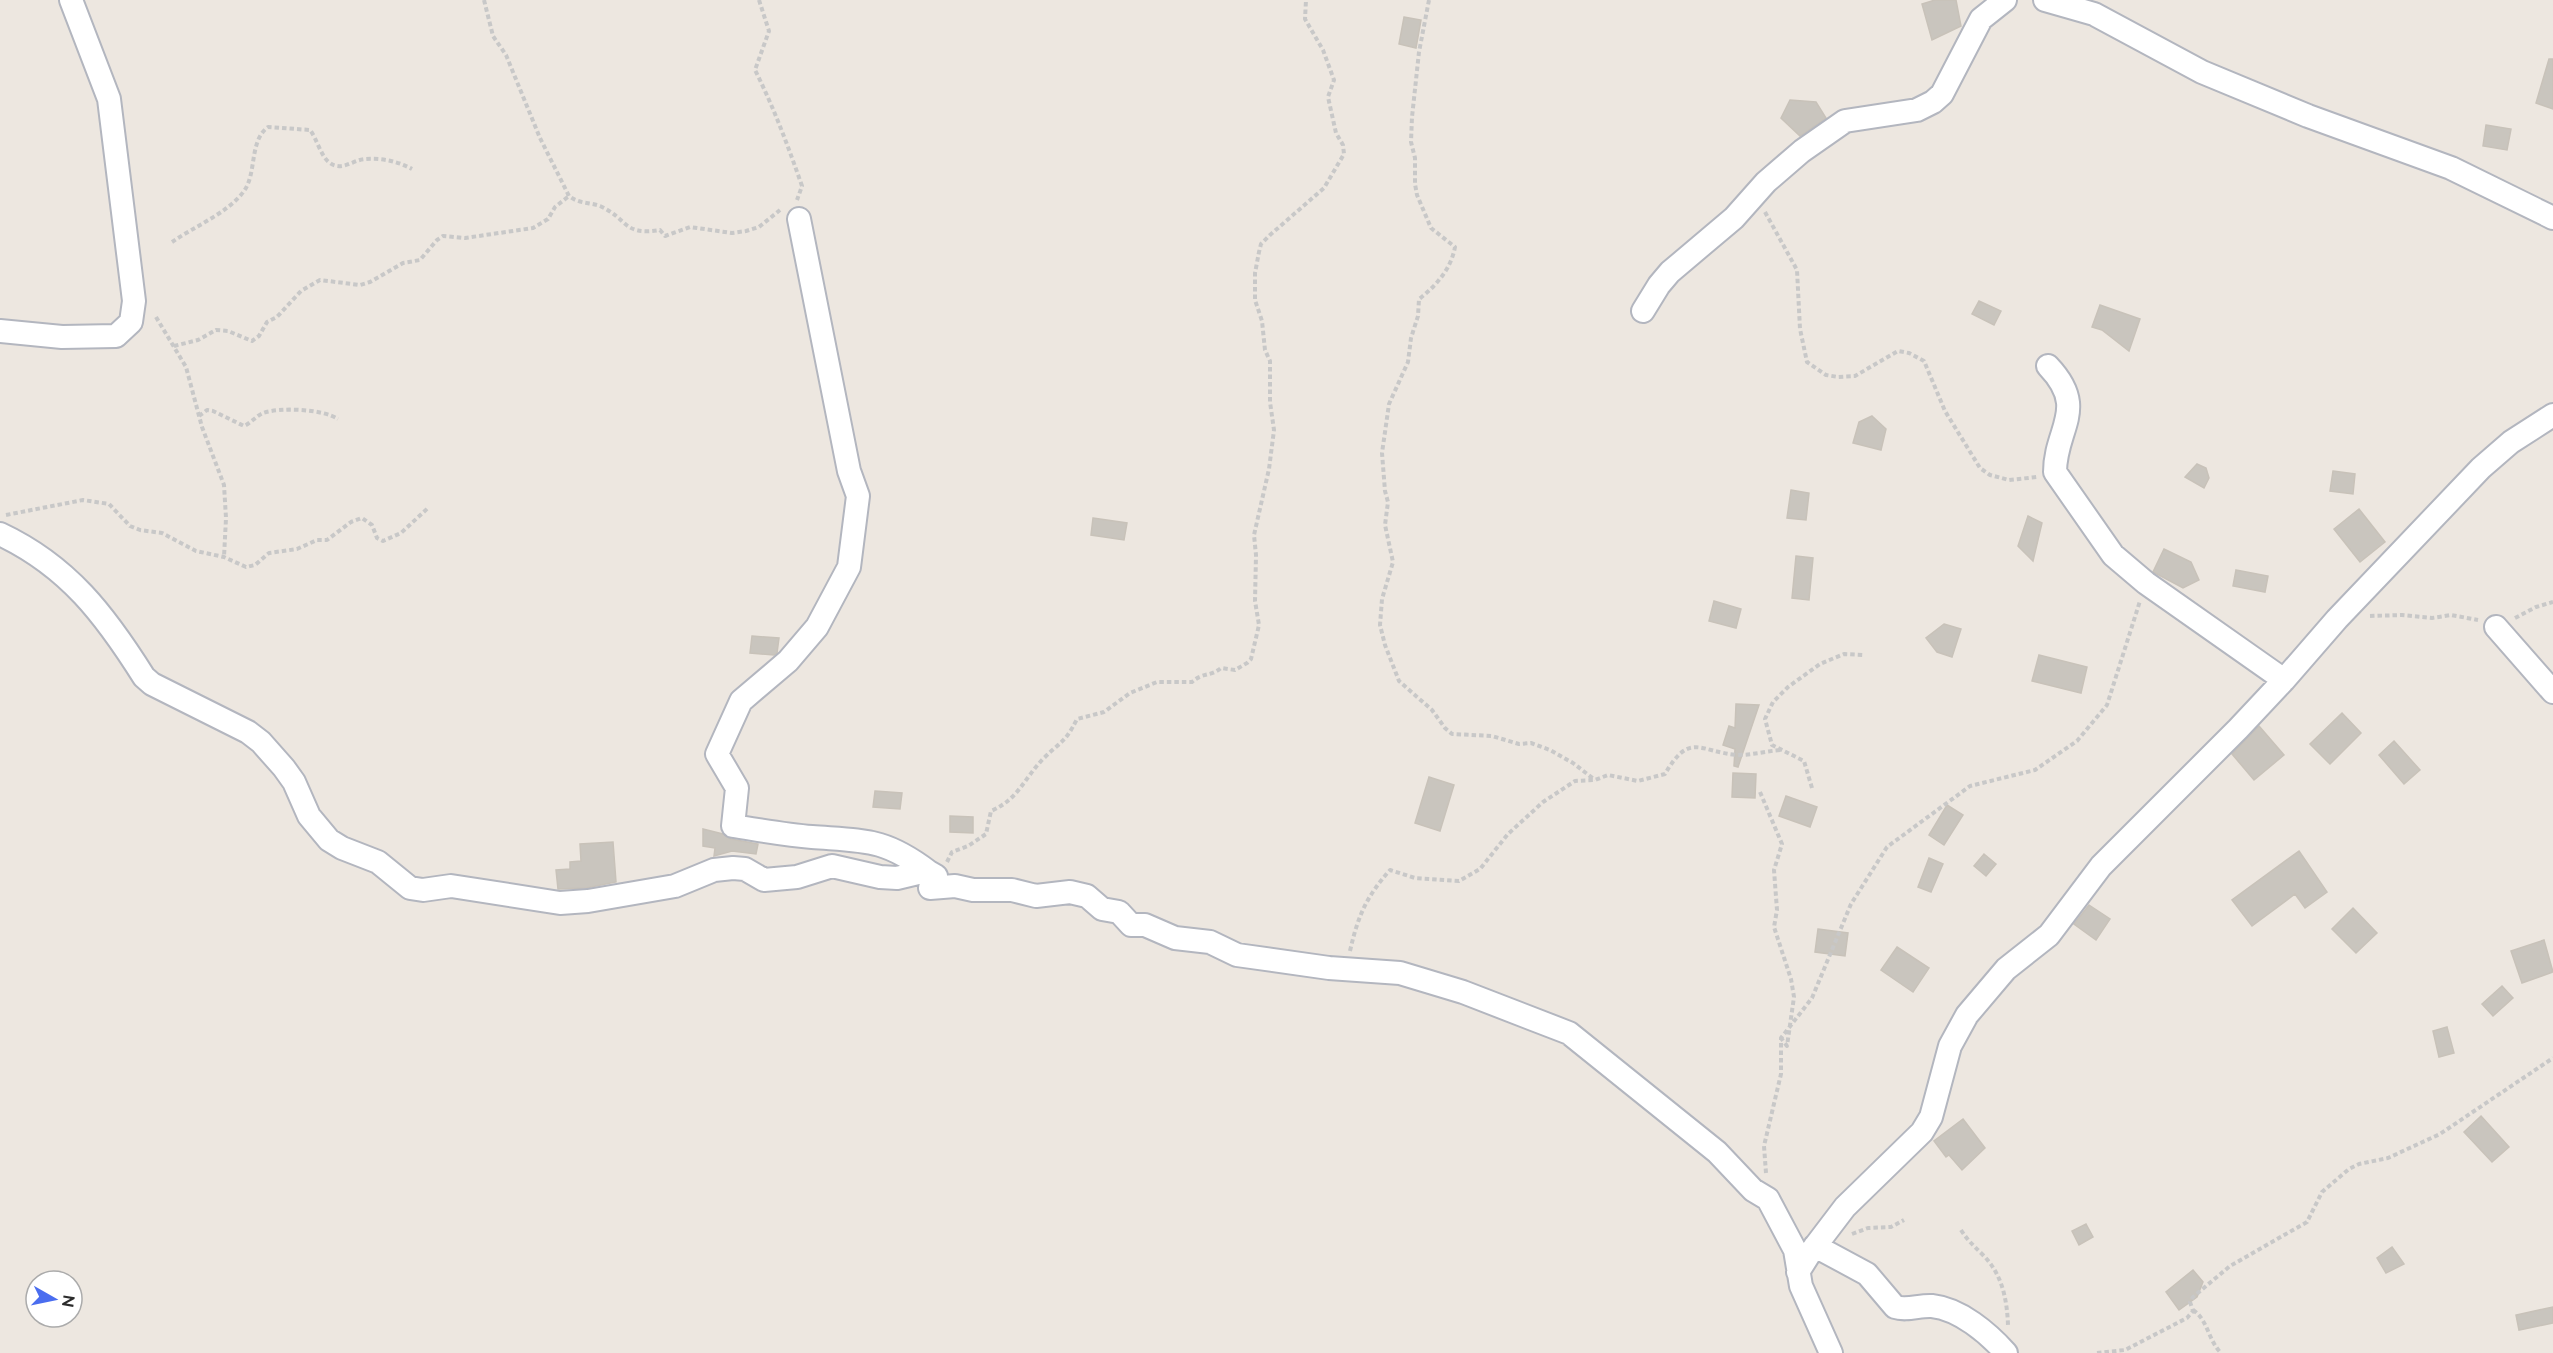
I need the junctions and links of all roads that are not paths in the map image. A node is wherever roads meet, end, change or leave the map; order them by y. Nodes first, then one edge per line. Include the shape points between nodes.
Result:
1 (71, 0) edge
2 (2005, 0) edge
3 (2045, 0) edge
4 (793, 209) road end
5 (2553, 218) edge
6 (1643, 311) dead end
7 (0, 331) edge
8 (2048, 366) dead end
9 (2553, 415) edge
10 (0, 534) edge
11 (2496, 627) road end
12 (2284, 680) junction
13 (2553, 692) edge
14 (930, 880) junction
15 (1820, 1239) junction
16 (1798, 1272) junction
17 (1831, 1353) edge
18 (2006, 1353) edge

1 - 7 street via 109,99 134,301 131,322 116,336 62,337
2 - 6 street via 1981,19 1942,94 1933,102 1917,110 1845,121 1802,151 1756,192 1734,218 1670,273
3 - 5 street via 2094,14 2202,72 2451,168
4 - 14 street via 849,471 858,496 849,567 817,627 788,661 741,701 717,754 737,788 733,826 811,837 863,839 908,856
8 - 12 street via 2065,387 2069,414 2055,472 2113,555 2146,583
9 - 12 street via 2511,442 2481,468
10 - 14 street via 30,549 68,577 108,621 152,684 261,742 284,768 309,816 329,840 378,862 410,888 451,886 560,903 675,886 714,870 733,868 745,869 764,880 797,877 832,866 890,878
11 - 13 street
12 - 15 street via 2101,866 2061,922 2006,969 1967,1015 1950,1046 1931,1117 1922,1132 1845,1207
14 - 16 street via 973,890 1012,890 1036,896 1070,892 1087,896 1102,909 1119,912 1131,925 1145,925 1175,938 1210,942 1237,955 1400,973 1463,992 1569,1033 1717,1152 1768,1199 1795,1250
15 - 16 street
15 - 18 street via 1867,1274 1895,1307 1930,1305 1950,1309
16 - 17 street

